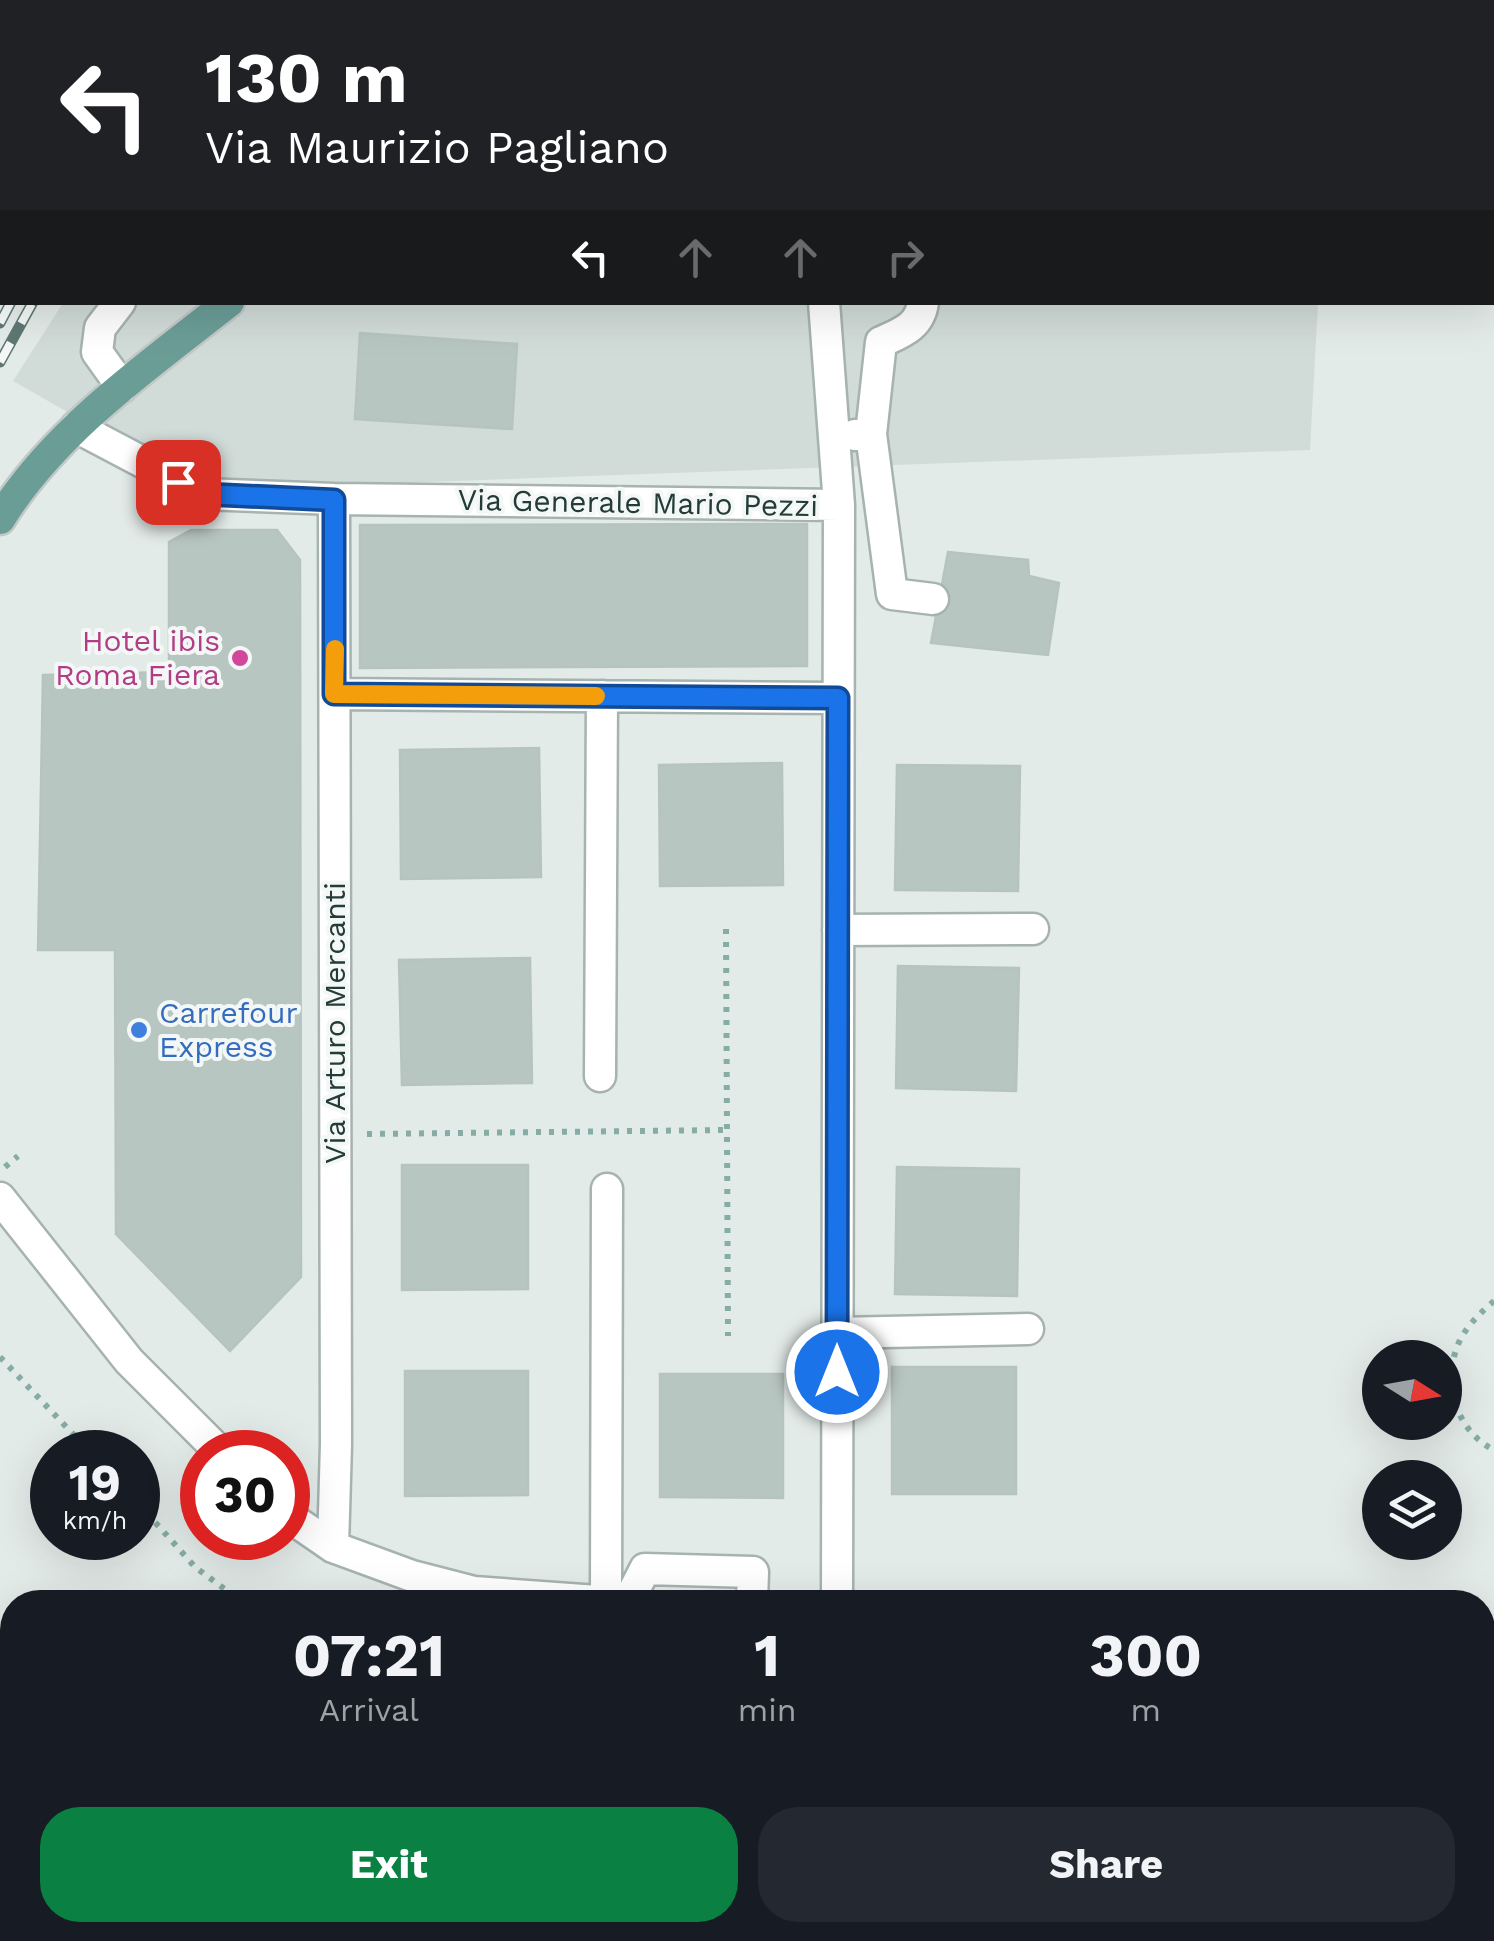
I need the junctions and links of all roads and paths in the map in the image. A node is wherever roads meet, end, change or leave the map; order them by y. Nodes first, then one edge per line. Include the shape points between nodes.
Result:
1 (118, 305) edge
2 (225, 305) edge
3 (824, 305) edge
4 (922, 305) edge
5 (122, 387) junction
6 (76, 427) junction
7 (872, 434) junction
8 (832, 435) junction
9 (334, 500) junction
10 (839, 505) junction
11 (0, 519) edge
12 (934, 599) dead end
13 (334, 694) junction
14 (602, 696) junction
15 (838, 698) junction
16 (726, 929) dead end
17 (1033, 929) dead end
18 (838, 930) junction
19 (600, 1076) dead end
20 (727, 1130) junction
21 (336, 1134) junction
22 (18, 1156) dead end
23 (0, 1171) edge
24 (606, 1190) dead end
25 (0, 1198) edge
26 (1494, 1301) edge
27 (1028, 1329) dead end
28 (838, 1333) junction
29 (728, 1336) dead end
30 (0, 1357) edge
31 (69, 1430) edge
32 (198, 1430) edge
33 (1494, 1450) edge
34 (160, 1528) edge
35 (310, 1531) edge
36 (333, 1547) junction
37 (226, 1590) edge
38 (466, 1590) edge
39 (609, 1590) edge
40 (634, 1590) edge
41 (752, 1590) edge
42 (836, 1590) edge

1 - 5 street via 100,328 97,352
2 - 5 main road
3 - 8 street
4 - 7 street via 921,316 906,330 881,342
5 - 6 main road
6 - 9 street, Via Generale Mario Pezzi via 203,494
6 - 11 main road
7 - 8 street
7 - 12 street via 892,594
8 - 10 street
9 - 10 street, Via Generale Mario Pezzi
9 - 13 street, Via Arturo Mercanti
10 - 15 street, Via Generale Mario Pezzi
13 - 14 street
13 - 21 street, Via Arturo Mercanti
14 - 15 street
14 - 19 street
15 - 18 street, Via Generale Mario Pezzi
16 - 20 path
17 - 18 street
18 - 28 street, Via Generale Mario Pezzi
20 - 21 path
20 - 29 path
21 - 36 street, Via Arturo Mercanti
22 - 23 path
24 - 39 street
25 - 32 street via 129,1362
26 - 33 path via 1456,1347 1450,1380 1462,1422
27 - 28 street
28 - 42 street, Via Generale Mario Pezzi
30 - 31 path
34 - 37 path
35 - 36 street
36 - 38 street
40 - 41 street via 644,1569 753,1572

